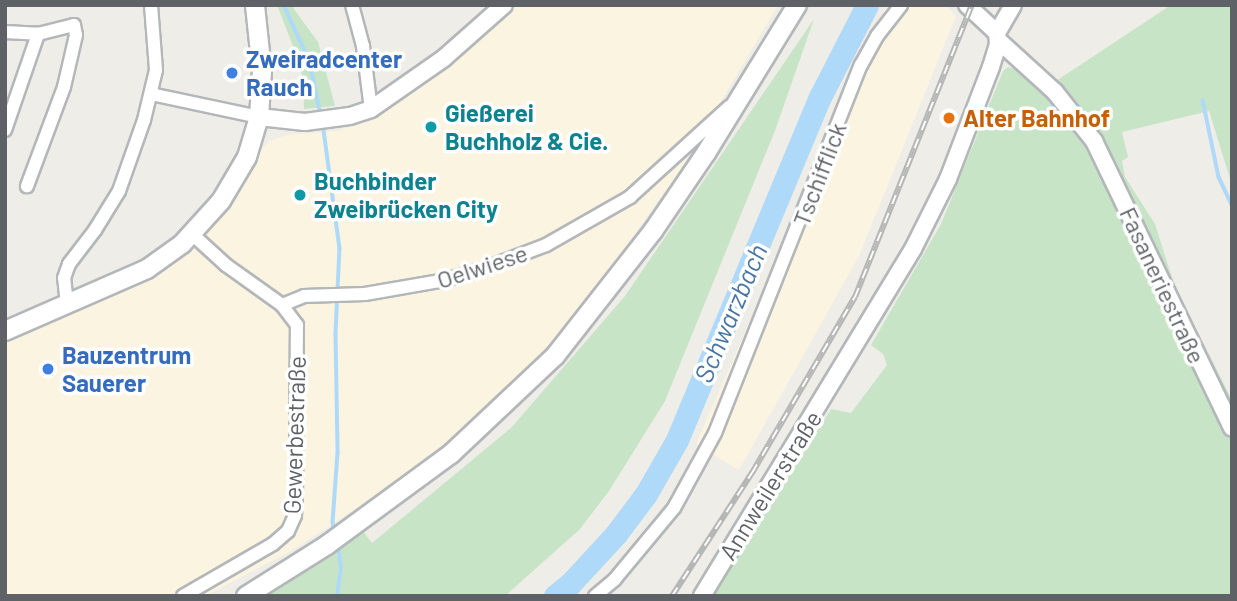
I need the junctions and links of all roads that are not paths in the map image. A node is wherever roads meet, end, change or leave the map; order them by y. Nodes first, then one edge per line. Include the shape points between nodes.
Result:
1 (151, 5) edge
2 (255, 5) edge
3 (352, 5) edge
4 (504, 5) edge
5 (797, 5) edge
6 (901, 5) edge
7 (967, 5) edge
8 (1013, 5) edge
9 (5, 32) edge
10 (38, 34) junction
11 (998, 37) junction
12 (745, 92) junction
13 (151, 94) junction
14 (371, 110) junction
15 (259, 117) junction
16 (5, 130) edge
17 (27, 186) dead end
18 (192, 234) junction
19 (282, 304) junction
20 (67, 305) junction
21 (5, 331) edge
22 (1232, 428) edge
23 (183, 596) edge
24 (246, 596) edge
25 (595, 596) edge
26 (702, 596) edge

1 - 13 street via 156,50
2 - 15 main road via 262,71
3 - 14 street via 363,46
4 - 14 street via 444,58
5 - 12 main road
6 - 25 street, Tschifflick via 861,65 715,433 674,508 615,579
7 - 11 street
8 - 11 street
9 - 10 street
10 - 16 street
10 - 17 street via 74,25 76,46
11 - 22 street, Fasaneriestraße via 1055,92 1094,141
11 - 26 street, Annweilerstraße via 948,179 913,249
12 - 19 street, Oelwiese via 630,197 556,240 457,276 356,294 319,294
12 - 24 main road via 653,231 555,356 451,454 372,514
13 - 15 street
13 - 20 street via 118,191 69,264 64,278
14 - 15 street via 305,122
15 - 18 main road via 247,157 232,184
18 - 19 street via 226,265
18 - 20 main road via 147,269
19 - 23 street, Gewerbestraße via 297,325 295,515 288,531 273,544
20 - 21 main road

